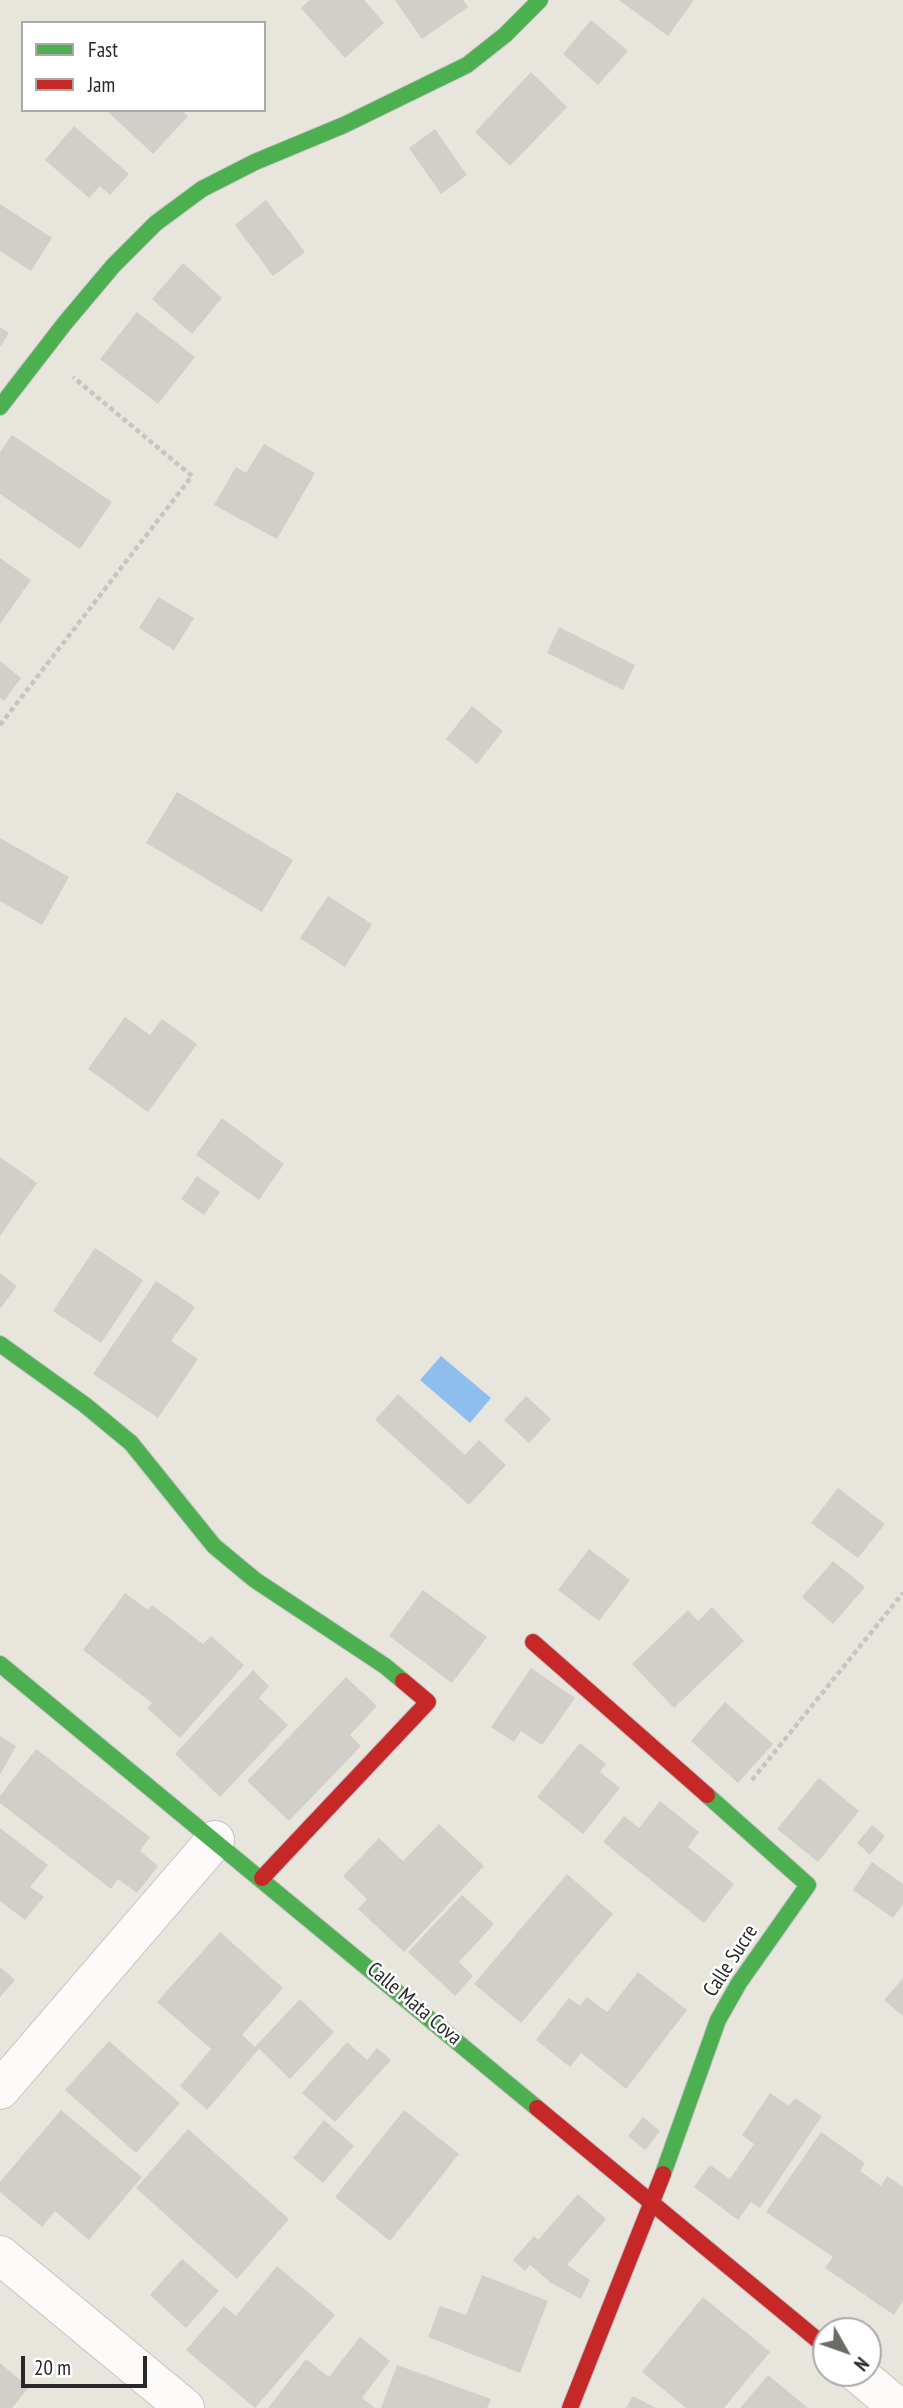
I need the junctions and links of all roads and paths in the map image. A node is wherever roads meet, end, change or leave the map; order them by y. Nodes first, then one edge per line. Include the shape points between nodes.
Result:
1 (540, 0) edge
2 (43, 351) junction
3 (0, 407) edge
4 (0, 725) edge
5 (0, 1344) edge
6 (903, 1592) edge
7 (533, 1642) dead end
8 (0, 1664) edge
9 (726, 1812) junction
10 (215, 1840) junction
11 (261, 1878) junction
12 (0, 2090) edge
13 (653, 2202) junction
14 (0, 2255) edge
15 (812, 2335) edge
16 (874, 2387) edge
17 (185, 2408) edge
18 (570, 2408) edge
19 (899, 2408) edge

1 - 2 street via 467,65 202,189 156,223 113,265
2 - 3 street
2 - 4 path via 192,476
5 - 11 street via 131,1443 214,1546 245,1572 385,1666 428,1702
6 - 9 path
7 - 9 street, Calle Sucre
8 - 10 street, Calle Mata Cova
9 - 13 street, Calle Sucre via 808,1885 738,1983 718,2020
10 - 11 street, Calle Mata Cova
10 - 12 street
11 - 13 street, Calle Mata Cova
13 - 15 street, Calle Mata Cova
13 - 18 street, Calle Sucre
14 - 17 street
16 - 19 street

